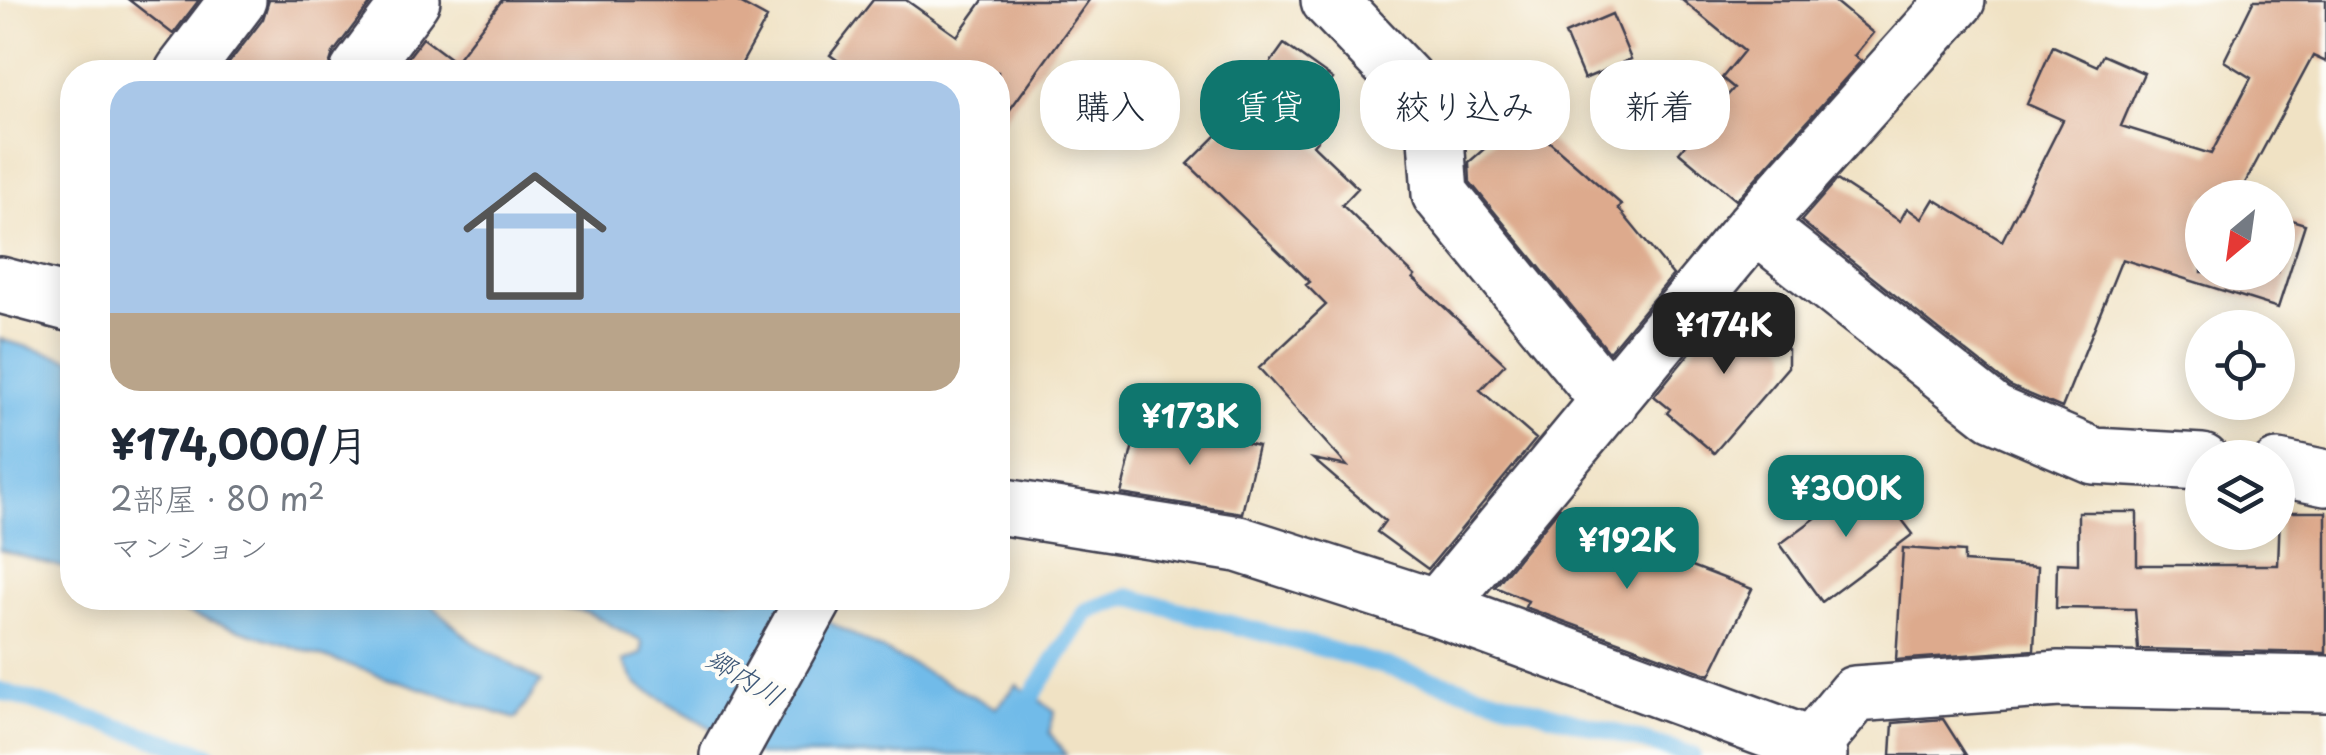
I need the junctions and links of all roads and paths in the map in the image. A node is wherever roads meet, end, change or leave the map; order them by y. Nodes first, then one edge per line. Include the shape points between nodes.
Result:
1 (238, 0) edge
2 (412, 0) edge
3 (1329, 0) edge
4 (1957, 0) edge
5 (192, 60) edge
6 (367, 60) edge
7 (1755, 224) junction
8 (0, 285) edge
9 (60, 301) edge
10 (1610, 402) junction
11 (2185, 461) edge
12 (2295, 472) edge
13 (2326, 478) edge
14 (1010, 508) edge
15 (1437, 608) junction
16 (808, 610) edge
17 (2326, 684) edge
18 (1816, 751) edge
19 (728, 755) edge

1 - 5 street
2 - 6 street
3 - 10 street via 1434,110 1440,194
4 - 7 street
7 - 10 street
7 - 11 street via 1994,413 2094,456
8 - 9 street
10 - 15 street
12 - 13 street
14 - 15 street via 1238,544
15 - 18 street
16 - 19 street
17 - 18 street via 2059,679 1855,694

